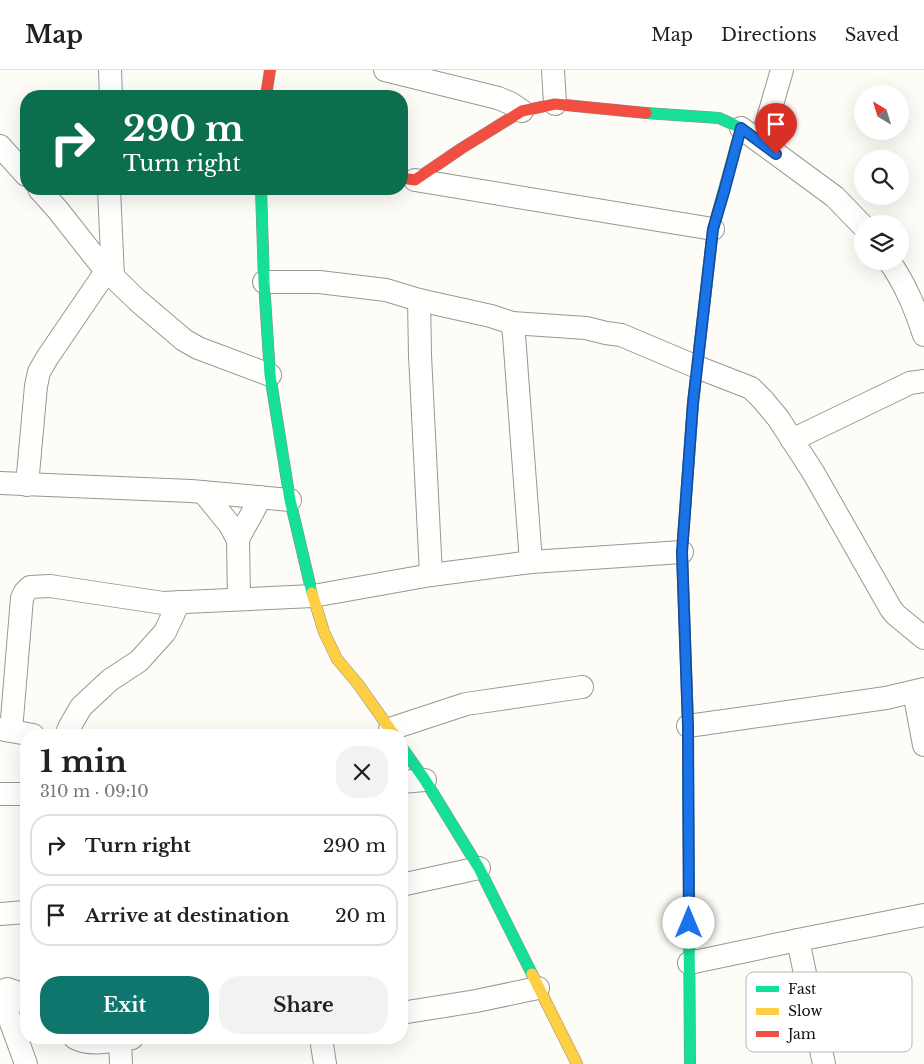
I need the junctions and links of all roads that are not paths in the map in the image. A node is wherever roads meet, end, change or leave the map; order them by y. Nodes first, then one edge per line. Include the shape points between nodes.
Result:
1 (110, 70) edge
2 (270, 70) edge
3 (385, 70) edge
4 (552, 70) edge
5 (782, 70) edge
6 (111, 90) edge
7 (267, 90) edge
8 (555, 104) junction
9 (522, 111) junction
10 (741, 128) junction
11 (761, 142) junction
12 (0, 146) edge
13 (20, 168) edge
14 (408, 179) edge
15 (44, 195) edge
16 (108, 195) edge
17 (261, 195) edge
18 (854, 217) edge
19 (713, 229) junction
20 (895, 270) edge
21 (110, 274) junction
22 (264, 282) junction
23 (419, 300) junction
24 (512, 323) junction
25 (924, 336) edge
26 (697, 367) junction
27 (270, 375) junction
28 (924, 381) edge
29 (792, 440) junction
30 (0, 483) edge
31 (27, 485) junction
32 (203, 492) junction
33 (260, 497) junction
34 (290, 500) junction
35 (238, 540) junction
36 (682, 552) junction
37 (530, 562) junction
38 (431, 574) junction
39 (313, 596) junction
40 (239, 599) junction
41 (180, 602) junction
42 (924, 638) edge
43 (582, 687) dead end
44 (919, 691) edge
45 (688, 726) junction
46 (69, 729) edge
47 (389, 729) edge
48 (5, 730) edge
49 (408, 731) edge
50 (20, 733) edge
51 (924, 745) edge
52 (408, 756) edge
53 (425, 780) junction
54 (408, 781) edge
55 (0, 794) edge
56 (20, 794) edge
57 (478, 868) junction
58 (408, 883) edge
59 (20, 912) edge
60 (0, 914) edge
61 (924, 915) edge
62 (798, 940) junction
63 (689, 963) junction
64 (805, 972) edge
65 (538, 988) junction
66 (20, 996) edge
67 (408, 1012) edge
68 (125, 1044) edge
69 (322, 1044) edge
70 (26, 1064) edge
71 (121, 1064) edge
72 (325, 1064) edge
73 (576, 1064) edge
74 (690, 1064) edge

1 - 6 street
2 - 7 street
3 - 9 street via 498,98
4 - 8 street
5 - 11 street
8 - 9 street
8 - 10 street via 719,118
9 - 14 street
10 - 11 street
10 - 19 street
11 - 18 street via 834,197
12 - 13 street
14 - 19 street
15 - 21 street
16 - 21 street
17 - 22 street
19 - 26 street
20 - 25 street via 913,302
21 - 27 street via 184,340
21 - 31 street via 39,372
22 - 23 street via 319,282 386,290
22 - 27 street
23 - 24 street
23 - 38 street
24 - 26 street via 586,328 621,335
24 - 37 street
26 - 29 street via 752,388
26 - 36 street
27 - 34 street
28 - 29 street via 910,383
29 - 42 street via 891,609
30 - 31 street
31 - 32 street
32 - 33 street
32 - 35 street
33 - 34 street
33 - 35 street
34 - 39 street
35 - 40 street
36 - 37 street
36 - 45 street
37 - 38 street
38 - 39 street
39 - 40 street
39 - 47 street via 324,632 338,659
40 - 41 street
41 - 46 street via 165,632 139,661 110,680 82,707
41 - 48 street via 163,603 50,586 30,586 22,598
43 - 49 street via 466,704
44 - 45 street
44 - 51 street
45 - 63 street
48 - 50 street
52 - 53 street
53 - 54 street
53 - 57 street
55 - 56 street
57 - 58 street
57 - 65 street
59 - 60 street
61 - 62 street
62 - 63 street
62 - 64 street
63 - 74 street
65 - 67 street
65 - 73 street
66 - 70 street via 7,989 1,995
68 - 71 street
69 - 72 street

